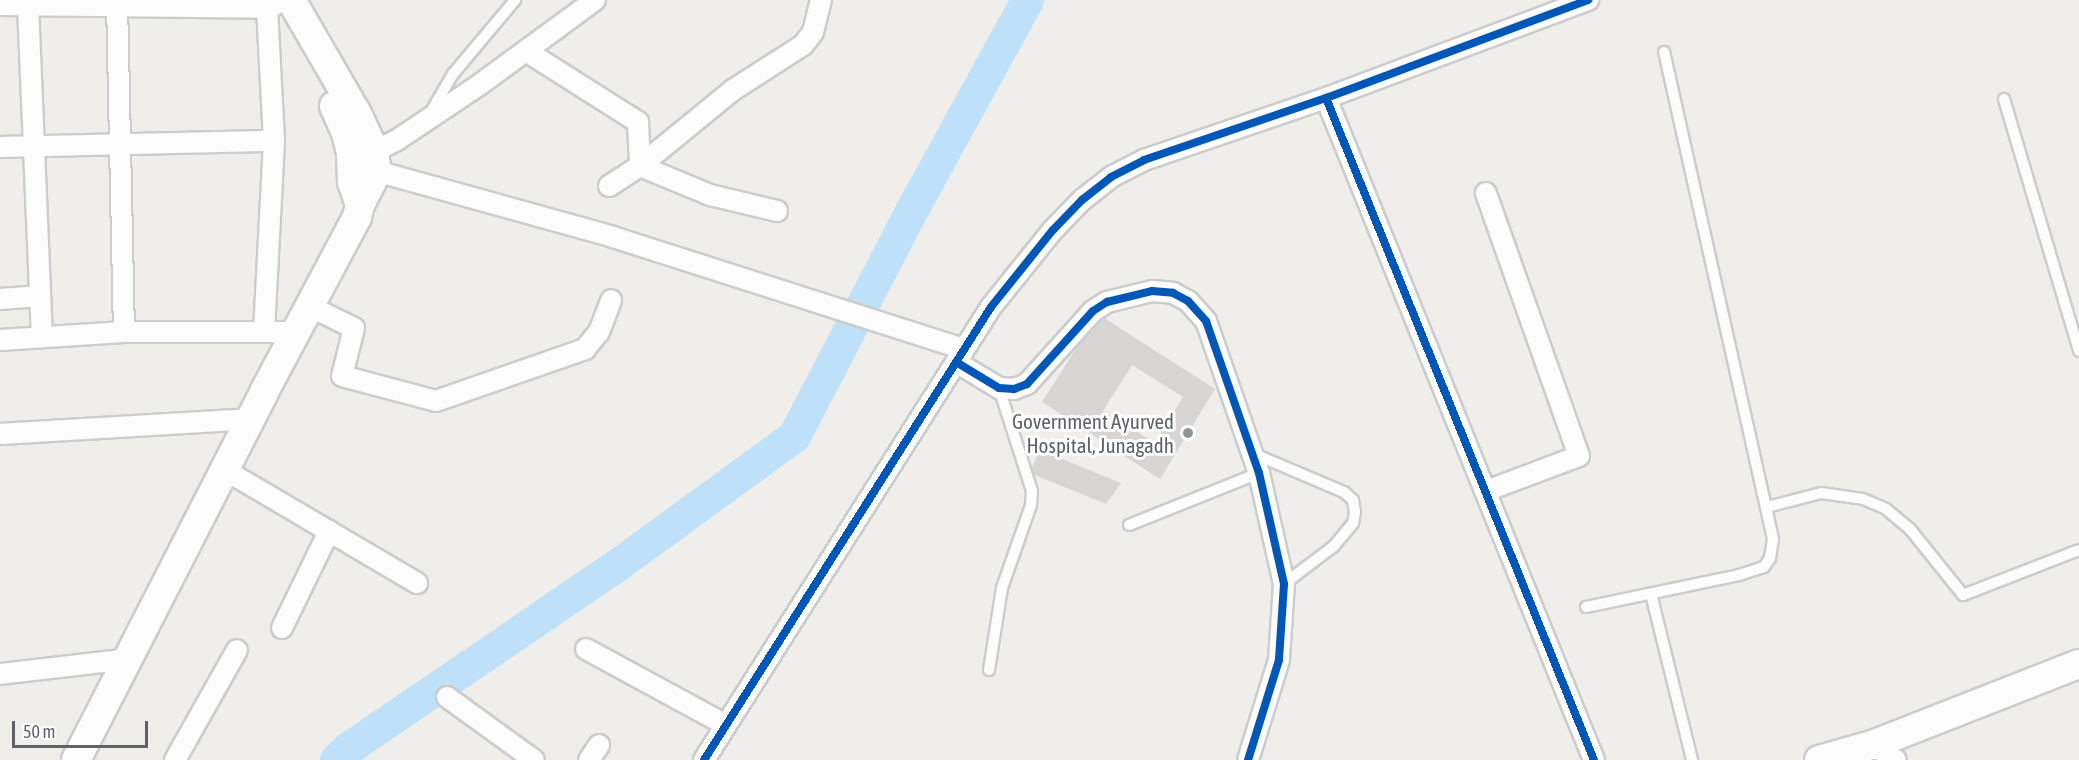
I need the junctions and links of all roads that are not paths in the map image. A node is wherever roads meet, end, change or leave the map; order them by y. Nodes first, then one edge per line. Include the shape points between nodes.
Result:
1 (515, 0) edge
2 (595, 0) edge
3 (821, 0) edge
4 (1588, 0) edge
5 (117, 2) edge
6 (280, 2) edge
7 (0, 5) edge
8 (28, 5) junction
9 (526, 51) junction
10 (1664, 52) dead end
11 (1326, 98) junction
12 (2004, 99) dead end
13 (426, 120) junction
14 (274, 141) junction
15 (120, 143) junction
16 (34, 146) junction
17 (2, 149) edge
18 (363, 159) junction
19 (640, 166) junction
20 (609, 186) dead end
21 (1486, 193) dead end
22 (777, 211) dead end
23 (40, 296) junction
24 (0, 299) edge
25 (611, 300) dead end
26 (309, 306) junction
27 (124, 332) junction
28 (264, 332) junction
29 (296, 332) junction
30 (42, 337) junction
31 (0, 339) edge
32 (2079, 351) edge
33 (960, 355) junction
34 (999, 388) junction
35 (251, 418) junction
36 (0, 434) edge
37 (1251, 452) junction
38 (225, 470) junction
39 (1259, 473) junction
40 (1486, 491) junction
41 (1767, 507) junction
42 (1129, 525) dead end
43 (329, 531) junction
44 (2079, 550) edge
45 (417, 583) dead end
46 (1284, 584) junction
47 (1651, 594) junction
48 (1586, 608) dead end
49 (282, 628) dead end
50 (586, 649) dead end
51 (237, 650) dead end
52 (129, 659) junction
53 (2079, 664) edge
54 (989, 670) dead end
55 (0, 674) edge
56 (447, 697) dead end
57 (726, 725) junction
58 (1872, 745) junction
59 (76, 760) edge
60 (175, 760) edge
61 (534, 760) edge
62 (704, 760) edge
63 (1248, 760) edge
64 (1594, 760) edge
65 (1692, 760) edge
66 (1819, 760) edge
67 (1896, 760) edge

1 - 13 lane via 453,74
2 - 9 street
3 - 19 street via 813,32 803,45 733,90
4 - 11 street
5 - 6 street
5 - 8 street
5 - 15 street
6 - 14 street
6 - 18 main road via 345,133
7 - 8 street
8 - 16 street
9 - 13 street
9 - 19 street via 638,122
10 - 41 lane
11 - 33 street via 1144,160 1111,177 1053,230 991,307
11 - 40 street
12 - 32 lane
13 - 18 street
14 - 15 street
14 - 28 street
15 - 16 street
15 - 27 street
16 - 17 street
16 - 23 street
18 - 26 main road via 352,182 360,205 357,217
18 - 33 street via 613,237
19 - 20 street
19 - 22 street via 710,195
21 - 40 street via 1579,456
23 - 24 street
23 - 30 street
25 - 26 street via 600,332 585,349 436,401 342,376 354,328
26 - 29 main road
27 - 28 street
27 - 30 street
28 - 29 street
29 - 35 main road
30 - 31 street
33 - 34 street
33 - 57 street
34 - 37 street via 1014,389 1027,384 1080,322 1107,302 1152,291 1173,294 1188,301 1206,321
34 - 54 lane via 1032,491 1031,505 1002,588
35 - 36 street
35 - 38 main road
37 - 39 street
37 - 46 lane via 1344,492 1353,501 1353,523 1334,546
38 - 43 street
38 - 52 main road
39 - 42 lane
39 - 46 street
40 - 64 street
41 - 44 lane via 1821,494 1863,499 1886,509 1910,528 1963,595
41 - 47 lane via 1773,539 1764,567
43 - 45 street
43 - 49 street
46 - 63 street via 1279,660
47 - 48 lane
47 - 65 lane
50 - 57 street
51 - 60 street
52 - 55 street
52 - 59 main road
53 - 58 main road
56 - 61 street
57 - 62 street
58 - 66 main road
58 - 67 street

